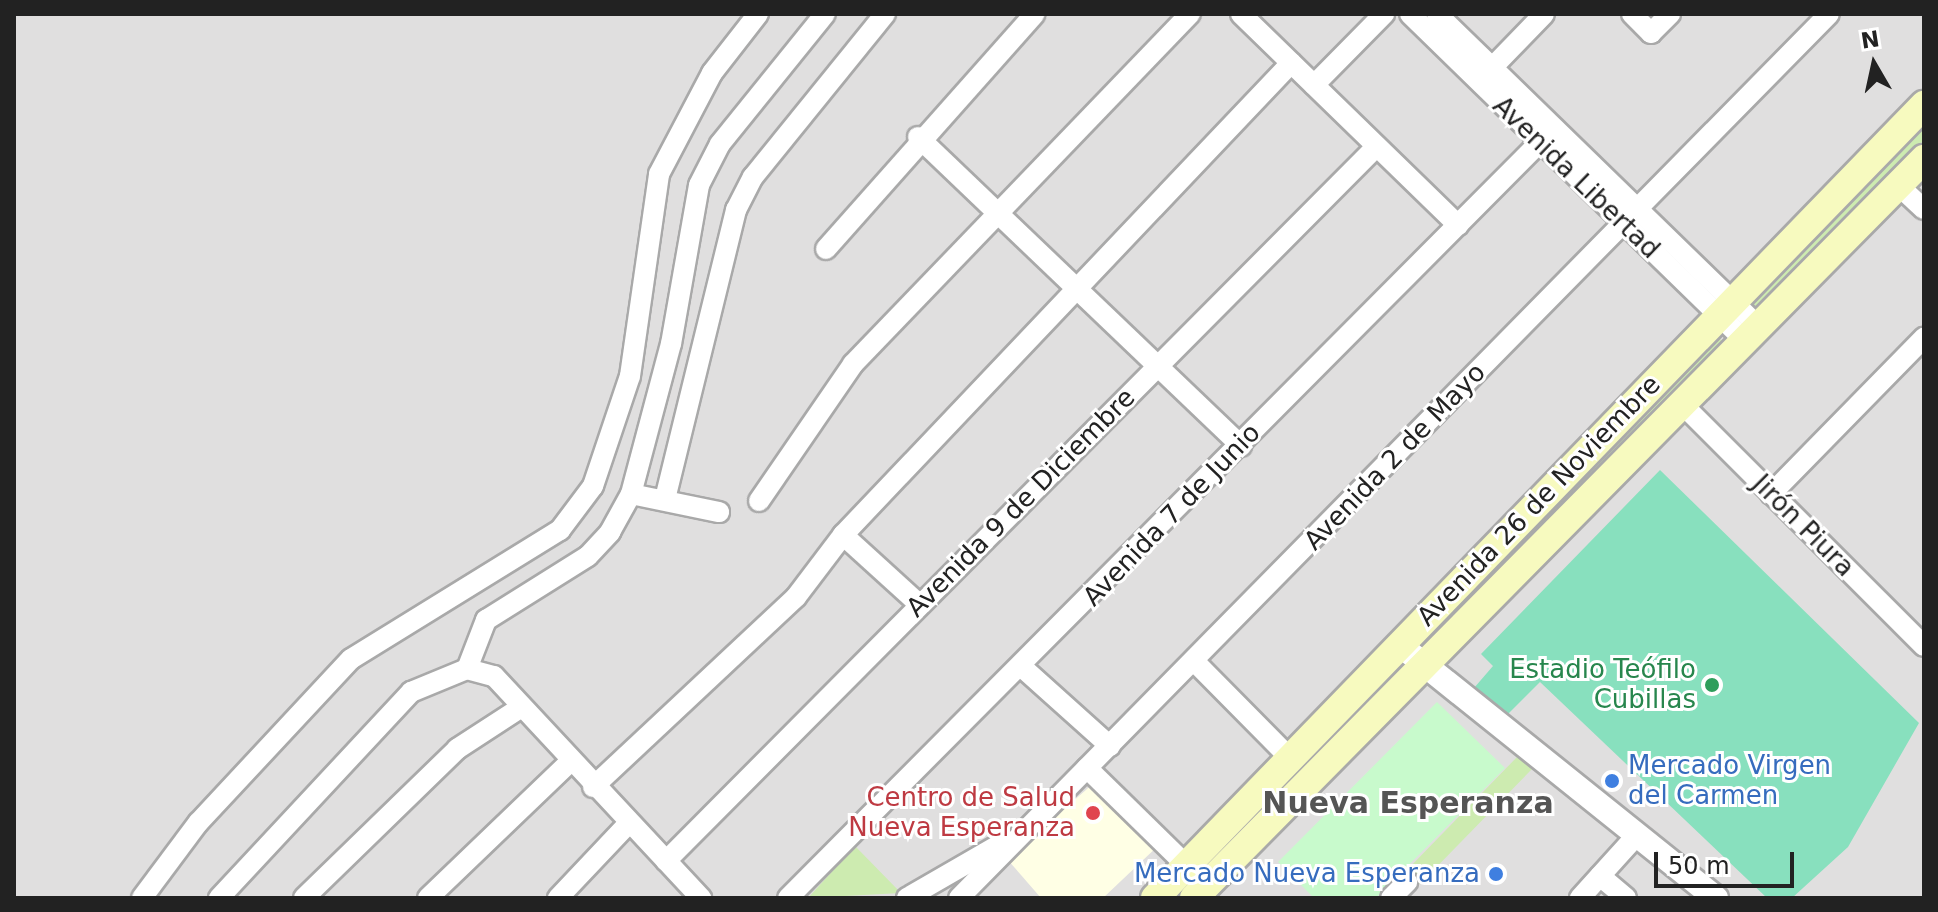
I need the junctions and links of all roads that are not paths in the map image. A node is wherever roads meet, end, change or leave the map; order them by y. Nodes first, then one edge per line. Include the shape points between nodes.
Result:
1 (825, 14) edge
2 (885, 14) edge
3 (1035, 14) edge
4 (1190, 14) edge
5 (1241, 14) edge
6 (1384, 14) edge
7 (1410, 14) edge
8 (1437, 14) edge
9 (1544, 14) edge
10 (1632, 14) edge
11 (1670, 14) edge
12 (1829, 14) edge
13 (756, 15) edge
14 (1291, 63) junction
15 (1485, 75) junction
16 (1314, 85) junction
17 (1924, 105) edge
18 (1546, 136) junction
19 (918, 137) junction
20 (1377, 146) junction
21 (1924, 159) edge
22 (1898, 185) junction
23 (1924, 209) edge
24 (994, 211) junction
25 (1629, 218) junction
26 (1458, 225) junction
27 (826, 249) dead end
28 (1075, 288) junction
29 (1724, 310) junction
30 (1751, 333) junction
31 (1924, 338) edge
32 (1157, 367) junction
33 (1683, 405) junction
34 (1241, 446) junction
35 (631, 494) junction
36 (1771, 494) junction
37 (665, 499) junction
38 (759, 501) dead end
39 (719, 512) dead end
40 (843, 535) junction
41 (920, 605) junction
42 (1400, 645) junction
43 (1924, 646) edge
44 (1194, 661) junction
45 (1425, 664) junction
46 (1023, 668) junction
47 (467, 669) junction
48 (520, 708) junction
49 (1110, 746) junction
50 (1290, 758) junction
51 (569, 763) junction
52 (1087, 768) junction
53 (593, 787) junction
54 (629, 823) junction
55 (1029, 828) junction
56 (1637, 835) junction
57 (666, 861) junction
58 (1186, 865) junction
59 (1600, 876) junction
60 (1407, 882) dead end
61 (918, 896) edge
62 (142, 898) edge
63 (219, 898) edge
64 (304, 898) edge
65 (428, 898) edge
66 (558, 898) edge
67 (701, 898) edge
68 (788, 898) edge
69 (959, 898) edge
70 (1155, 898) edge
71 (1194, 898) edge
72 (1391, 898) edge
73 (1580, 898) edge
74 (1626, 898) edge
75 (1716, 898) edge

1 - 35 street via 756,94 699,185 671,344
2 - 37 street via 753,177 736,210
3 - 19 street
4 - 24 street
5 - 14 street
6 - 16 street
7 - 15 street, Avenida Libertad
8 - 15 street, Avenida Libertad
9 - 15 street
10 - 11 street via 1651,33
12 - 25 street, Avenida 2 de Mayo
13 - 62 street via 712,73 659,174 630,376 593,486 560,530 351,659 198,823
14 - 16 street
14 - 28 street
15 - 18 street, Avenida Libertad
16 - 20 street
17 - 29 main road, Avenida 26 de Noviembre
18 - 25 street, Avenida Libertad
18 - 26 street, Avenida 7 de Junio
19 - 24 street
19 - 27 street
20 - 26 street
20 - 32 street, Avenida 9 de Diciembre
21 - 22 main road, Avenida 26 de Noviembre
22 - 23 street
22 - 30 main road, Avenida 26 de Noviembre
24 - 28 street
24 - 38 street via 853,364
25 - 29 street, Avenida Libertad
25 - 44 street, Avenida 2 de Mayo
26 - 34 street, Avenida 7 de Junio
28 - 32 street
28 - 40 street
29 - 30 street, Avenida Libertad
29 - 42 main road, Avenida 26 de Noviembre
30 - 33 main road, Avenida 26 de Noviembre
31 - 36 street
32 - 34 street
32 - 41 street, Avenida 9 de Diciembre
33 - 36 street, Jirón Piura
33 - 45 main road, Avenida 26 de Noviembre
34 - 46 street, Avenida 7 de Junio
35 - 37 street
35 - 47 street via 588,556 486,620
36 - 43 street, Jirón Piura
37 - 39 street
40 - 41 street
40 - 53 street via 796,597 714,680
41 - 57 street, Avenida 9 de Diciembre
42 - 45 street
42 - 50 main road, Avenida 26 de Noviembre
44 - 49 street, Avenida 2 de Mayo
44 - 50 street
45 - 56 street
45 - 71 main road, Avenida 26 de Noviembre
46 - 49 street
46 - 68 street, Avenida 7 de Junio
47 - 48 street via 494,676
47 - 63 street via 411,692
48 - 51 street
48 - 64 street via 457,749
49 - 52 street, Avenida 2 de Mayo
50 - 58 main road, Avenida 26 de Noviembre
51 - 53 street
51 - 65 street
52 - 55 street, Avenida 2 de Mayo
52 - 58 street
53 - 54 street
54 - 57 street
54 - 66 street
55 - 61 street
55 - 69 street, Avenida 2 de Mayo
56 - 59 street
56 - 75 street
57 - 67 street
58 - 70 main road, Avenida 26 de Noviembre
59 - 73 street
59 - 74 street
60 - 72 street

